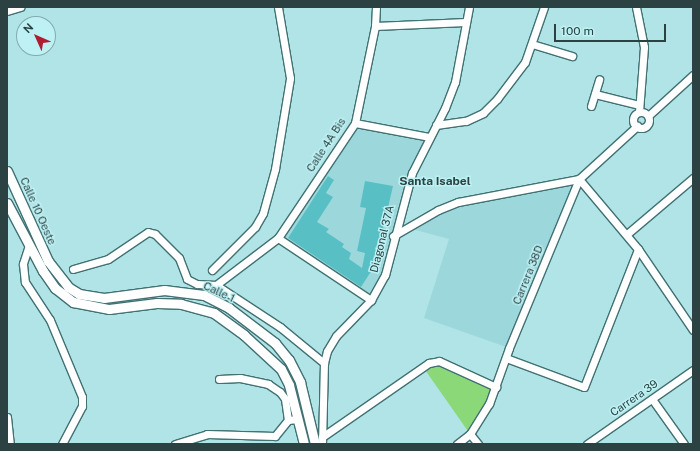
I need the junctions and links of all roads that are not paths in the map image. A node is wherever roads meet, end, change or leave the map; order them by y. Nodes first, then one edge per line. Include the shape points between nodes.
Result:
1 (20, 7) edge
2 (278, 7) edge
3 (376, 7) edge
4 (469, 7) edge
5 (544, 7) edge
6 (636, 7) edge
7 (7, 11) edge
8 (466, 22) junction
9 (376, 26) junction
10 (532, 44) junction
11 (572, 56) dead end
12 (693, 75) edge
13 (599, 79) dead end
14 (595, 94) junction
15 (591, 106) dead end
16 (639, 109) junction
17 (648, 116) junction
18 (354, 123) junction
19 (436, 125) junction
20 (637, 126) junction
21 (429, 137) junction
22 (7, 171) edge
23 (693, 178) edge
24 (579, 179) junction
25 (7, 203) edge
26 (626, 234) junction
27 (393, 236) junction
28 (278, 238) junction
29 (29, 245) junction
30 (638, 249) junction
31 (48, 261) joint
32 (73, 269) dead end
33 (212, 270) dead end
34 (43, 271) joint
35 (216, 285) junction
36 (371, 300) junction
37 (693, 330) edge
38 (506, 358) junction
39 (324, 363) junction
40 (693, 370) edge
41 (219, 379) dead end
42 (496, 387) junction
43 (652, 398) junction
44 (7, 417) edge
45 (298, 419) junction
46 (288, 420) junction
47 (470, 434) junction
48 (192, 441) edge
49 (322, 441) edge
50 (10, 444) edge
51 (62, 444) edge
52 (175, 444) edge
53 (304, 444) edge
54 (315, 444) edge
55 (457, 444) edge
56 (478, 444) edge
57 (587, 444) edge
58 (684, 444) edge

1 - 7 street
2 - 33 street via 290,78 275,169 263,213 255,227
3 - 9 street, Calle 4A Bis
4 - 8 street, Diagonal 37A
5 - 10 street
6 - 16 street via 644,47
8 - 9 street
8 - 19 street, Diagonal 37A via 455,82
9 - 18 street, Calle 4A Bis
10 - 11 street
10 - 19 street via 525,62 511,83 483,112 457,124
12 - 17 street
13 - 14 street
14 - 15 street
14 - 16 street
16 - 17 street
16 - 20 street via 634,120
17 - 20 street, Carrera 38D via 647,125
18 - 21 street
18 - 28 street, Calle 4A Bis
19 - 21 street, Diagonal 37A
20 - 24 street, Carrera 38D
21 - 27 street, Diagonal 37A via 412,173
22 - 31 main road, Calle 10 Oeste
23 - 26 street
24 - 26 street
24 - 27 street via 458,202 438,210
24 - 38 street, Carrera 38D
25 - 29 main road, Calle 10 Oeste
26 - 30 street
27 - 36 street, Diagonal 37A via 385,274
28 - 35 street, Calle 4A Bis
28 - 36 street
29 - 34 main road, Calle 10 Oeste
29 - 51 street via 24,264 25,282 50,320 82,397 82,406
30 - 37 street
30 - 38 street via 584,387
31 - 54 main road, Calle 1 via 58,277 79,294 104,298 164,290 180,291 204,295 228,308 275,343 292,365 300,382
32 - 35 street via 108,259 148,232 155,234 179,258 188,279 197,284
34 - 45 main road, Calle 1 via 62,294 73,302 87,306 109,309 168,303 214,313 275,362 289,385
35 - 39 street via 280,327
36 - 39 street, Diagonal 37A via 332,340
38 - 42 street, Carrera 38D
39 - 49 street, Diagonal 37A
40 - 43 street, Carrera 39
41 - 46 street via 240,378 268,384 285,399
42 - 47 street, Carrera 38D via 481,420
42 - 49 street via 439,361 430,363
43 - 57 street, Carrera 39
43 - 58 street
44 - 50 street
45 - 46 street
45 - 53 main road, Calle 1
46 - 48 street via 275,436 207,434
47 - 55 street, Carrera 38D
47 - 56 street
48 - 52 street

